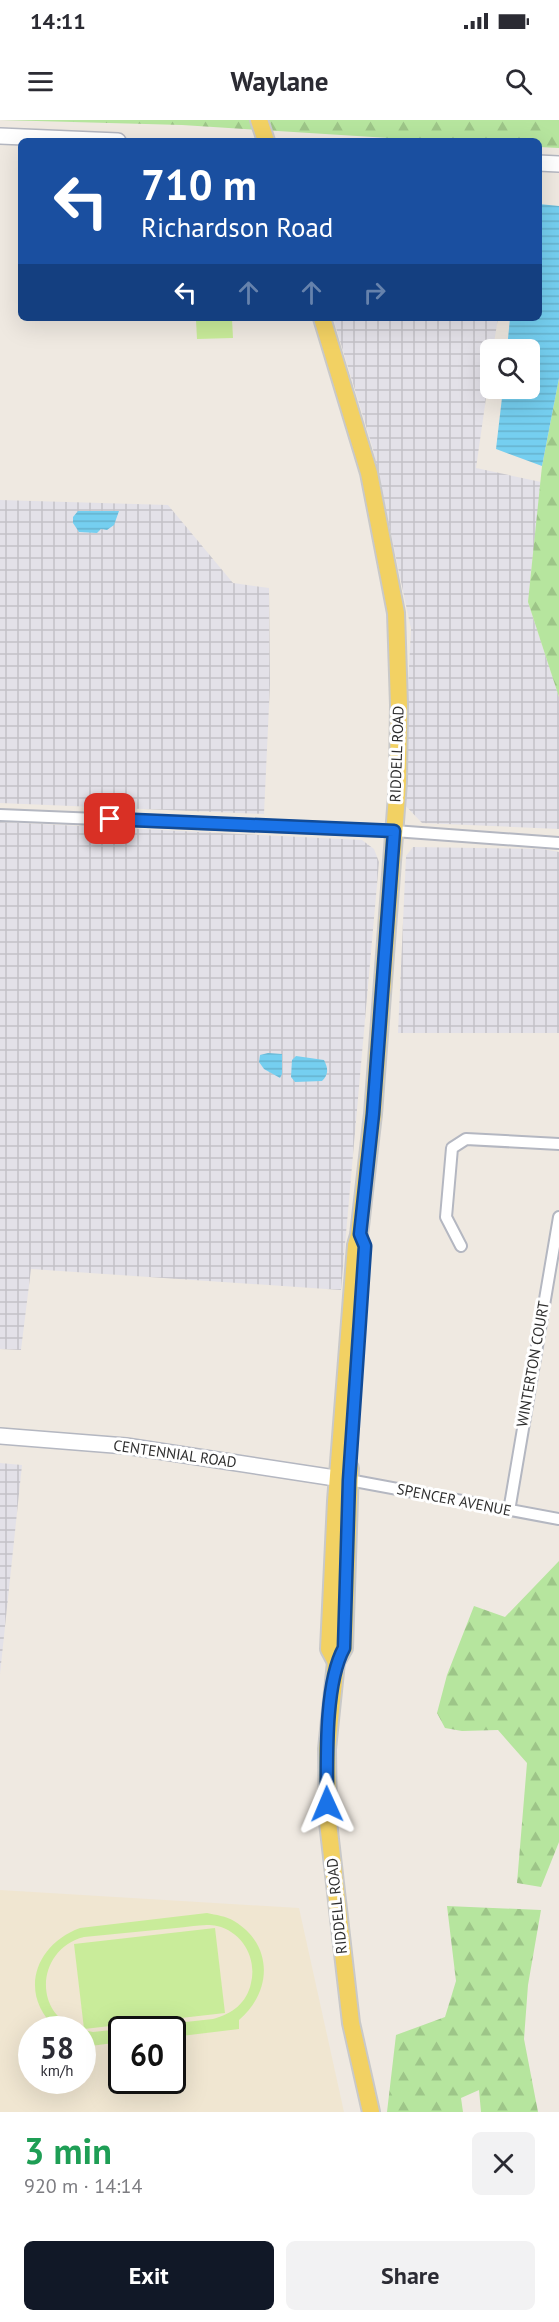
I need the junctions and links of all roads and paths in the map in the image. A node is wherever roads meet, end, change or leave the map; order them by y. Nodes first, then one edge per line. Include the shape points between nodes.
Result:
1 (259, 120) edge
2 (0, 136) edge
3 (47, 138) edge
4 (265, 138) edge
5 (542, 163) edge
6 (559, 164) edge
7 (323, 321) edge
8 (0, 815) edge
9 (394, 831) junction
10 (559, 843) edge
11 (559, 1144) edge
12 (559, 1217) edge
13 (557, 1231) edge
14 (462, 1246) dead end
15 (0, 1436) edge
16 (344, 1480) junction
17 (509, 1510) junction
18 (559, 1519) edge
19 (371, 2112) edge

1 - 4 main road
2 - 3 street
5 - 6 street
7 - 9 main road, RIDDELL ROAD via 369,473 396,612 399,705
8 - 9 street
9 - 10 street
9 - 16 main road, RIDDELL ROAD via 373,1114 356,1245
11 - 14 street via 466,1139 452,1148 446,1217
12 - 13 street, WINTERTON COURT
13 - 17 street, WINTERTON COURT
15 - 16 street, CENTENNIAL ROAD via 126,1446
16 - 17 street, SPENCER AVENUE
16 - 19 main road, RIDDELL ROAD via 329,1649 336,1662 327,1749 328,1822 351,2023
17 - 18 street, SPENCER AVENUE

